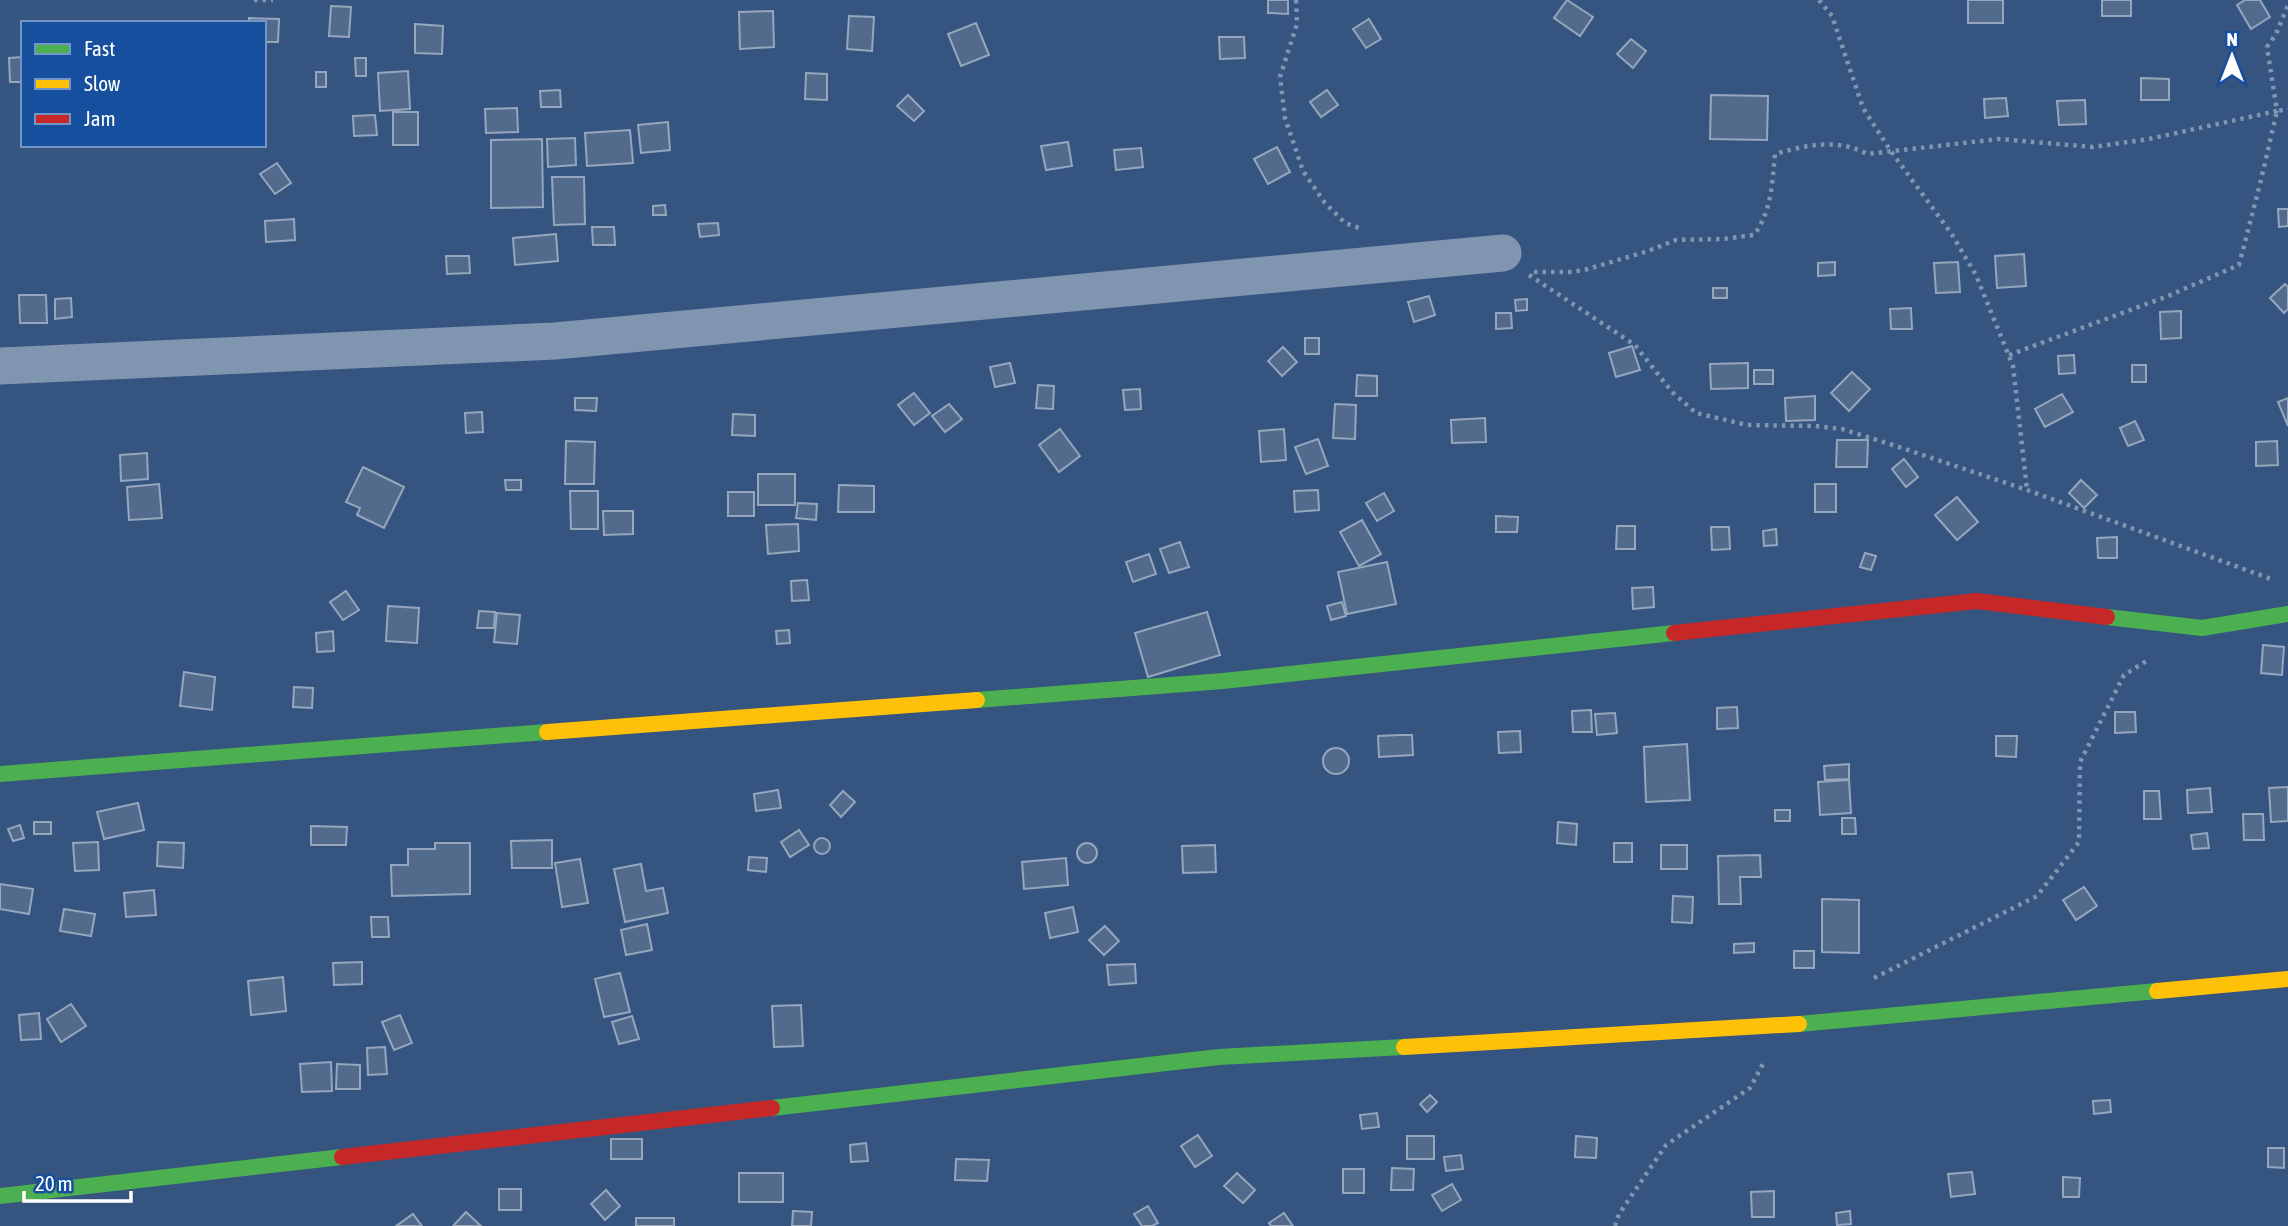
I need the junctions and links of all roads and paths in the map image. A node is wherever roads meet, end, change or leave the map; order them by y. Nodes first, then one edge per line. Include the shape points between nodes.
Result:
1 (254, 0) edge
2 (273, 0) edge
3 (1296, 0) edge
4 (1818, 0) edge
5 (2288, 5) edge
6 (2288, 109) edge
7 (2277, 111) junction
8 (1890, 150) junction
9 (1367, 231) dead end
10 (1503, 253) dead end
11 (2009, 355) junction
12 (0, 366) edge
13 (2027, 490) junction
14 (2276, 581) dead end
15 (2288, 614) edge
16 (2202, 628) junction
17 (0, 774) edge
18 (2288, 979) edge
19 (1865, 983) dead end
20 (1779, 1026) junction
21 (0, 1196) edge
22 (1615, 1226) edge

1 - 2 path
3 - 9 path via 1297,24 1280,77 1285,118 1303,171 1325,203 1345,223
4 - 8 path via 1832,16 1863,108
5 - 7 path via 2267,47
6 - 7 path
7 - 8 path via 2093,147 1999,139
7 - 11 path via 2239,265
8 - 11 path via 1976,275
8 - 13 path via 1867,154 1853,146 1823,145 1775,154 1769,207 1754,235 1676,240 1572,272 1526,272 1635,345 1672,392 1696,413 1747,425 1842,429
10 - 12 street via 555,341
11 - 13 path
13 - 14 path
15 - 16 street
16 - 17 street via 1977,601 1223,681
16 - 19 path via 2124,675 2080,762 2078,842 2037,896
18 - 20 street
20 - 21 street via 1219,1057
20 - 22 path via 1750,1088 1666,1145

